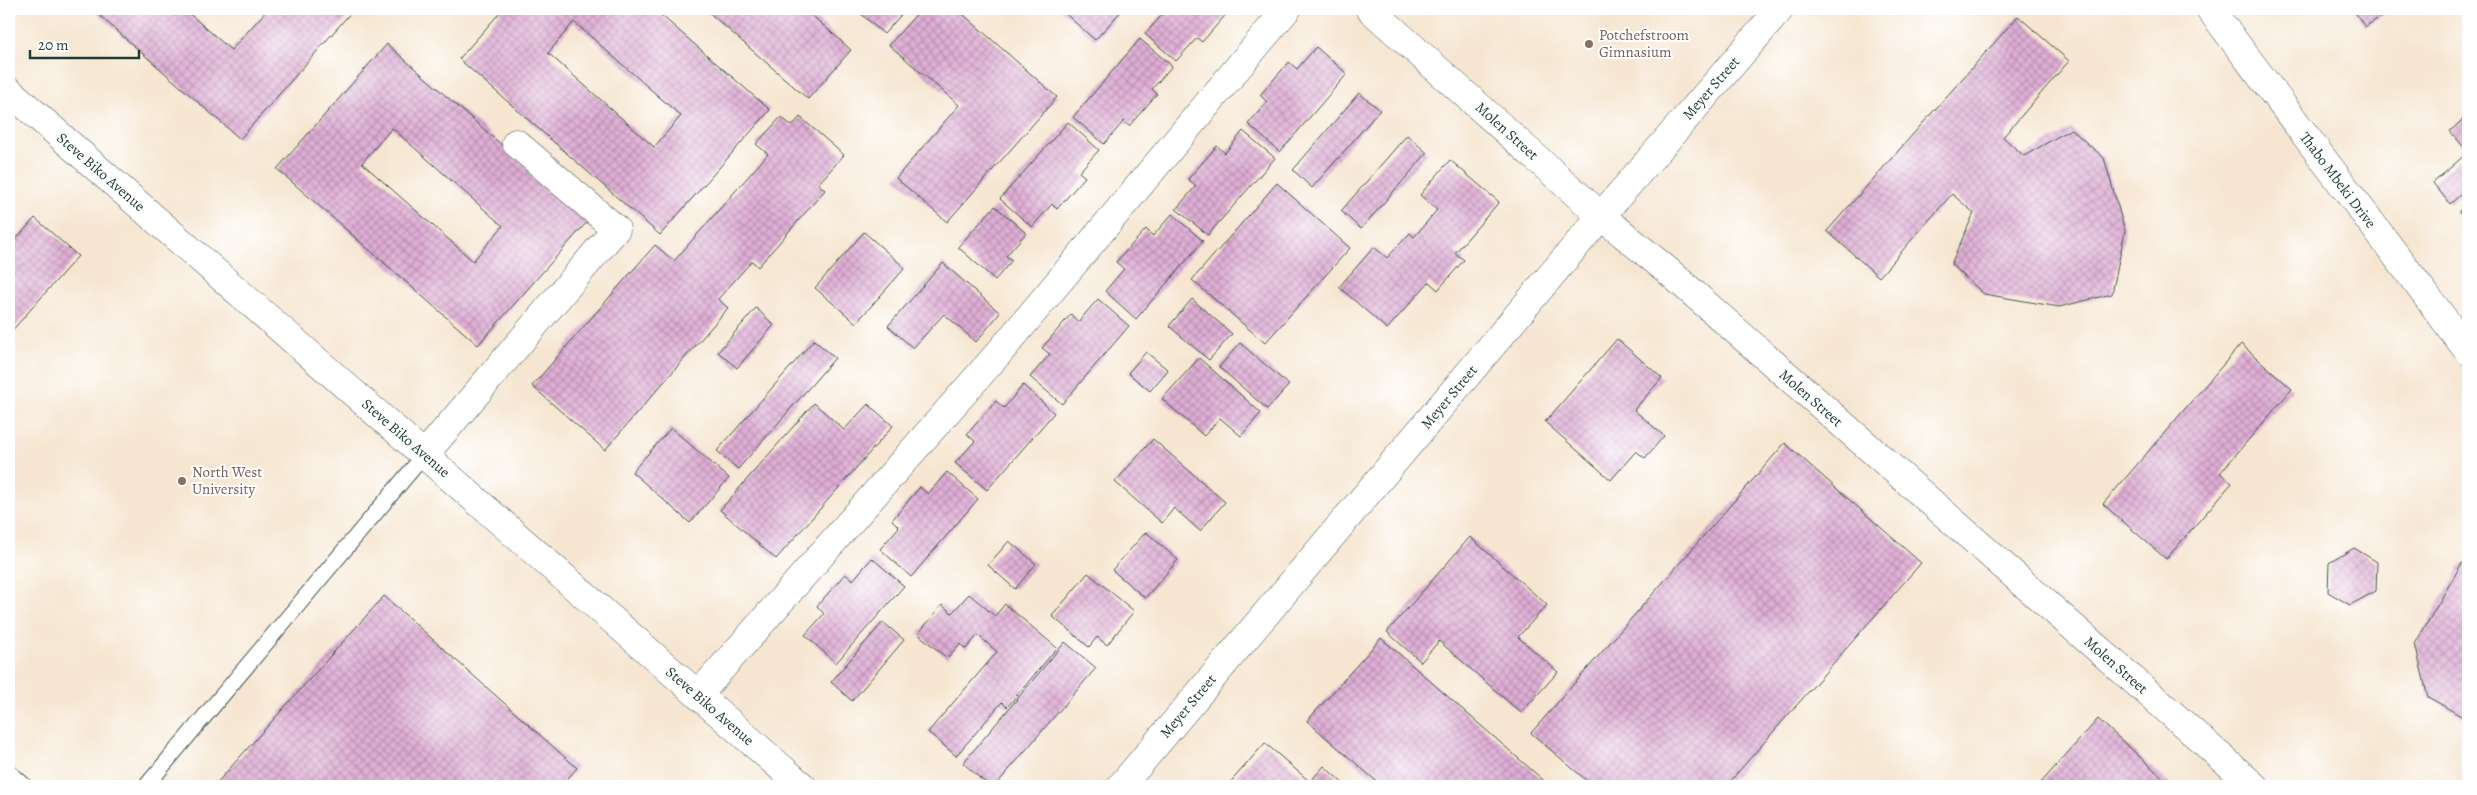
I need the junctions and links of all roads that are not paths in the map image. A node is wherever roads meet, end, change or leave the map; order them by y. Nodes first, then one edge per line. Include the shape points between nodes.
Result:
1 (1287, 9) edge
2 (1370, 9) edge
3 (1780, 9) edge
4 (2210, 9) edge
5 (9, 91) edge
6 (516, 143) dead end
7 (1601, 216) junction
8 (2468, 351) edge
9 (425, 454) junction
10 (698, 695) junction
11 (9, 772) edge
12 (25, 786) edge
13 (146, 786) edge
14 (802, 786) edge
15 (1121, 786) edge
16 (2254, 786) edge

1 - 10 street via 1004,346
2 - 7 street, Molen Street
3 - 7 street, Meyer Street
4 - 8 street, Thabo Mbeki Drive
5 - 9 street, Steve Biko Avenue
6 - 9 street via 616,230
7 - 15 street, Meyer Street
7 - 16 street, Molen Street
9 - 10 street, Steve Biko Avenue
9 - 13 lane
10 - 14 street, Steve Biko Avenue
11 - 12 lane

